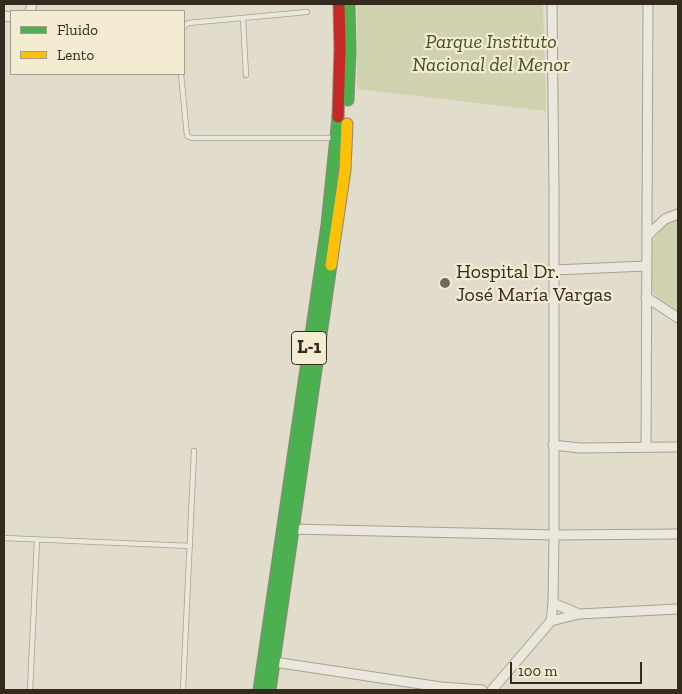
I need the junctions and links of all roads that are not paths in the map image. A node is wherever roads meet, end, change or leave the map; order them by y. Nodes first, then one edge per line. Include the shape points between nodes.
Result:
1 (339, 4) edge
2 (349, 4) edge
3 (552, 4) edge
4 (648, 4) edge
5 (307, 12) dead end
6 (242, 18) junction
7 (185, 26) edge
8 (181, 75) edge
9 (246, 75) dead end
10 (337, 138) junction
11 (678, 214) edge
12 (647, 236) junction
13 (646, 266) junction
14 (554, 270) junction
15 (646, 297) junction
16 (678, 318) edge
17 (553, 445) junction
18 (646, 447) junction
19 (678, 447) edge
20 (194, 451) dead end
21 (282, 528) junction
22 (294, 529) junction
23 (678, 534) edge
24 (554, 535) junction
25 (4, 538) edge
26 (37, 540) junction
27 (190, 546) junction
28 (553, 603) junction
29 (678, 609) edge
30 (579, 614) junction
31 (551, 621) junction
32 (274, 662) junction
33 (440, 689) edge
34 (30, 690) edge
35 (183, 690) edge
36 (259, 690) edge
37 (270, 690) edge
38 (482, 690) edge
39 (492, 690) edge

1 - 10 main road, L-1
2 - 22 main road, L-1 via 345,170
3 - 14 street
4 - 12 street
5 - 6 lane
6 - 7 lane via 188,23
6 - 9 lane
8 - 10 lane via 187,136
10 - 21 main road, L-1 via 326,235
11 - 12 street via 664,219
12 - 13 street
13 - 14 street
13 - 15 street
14 - 17 street
15 - 16 street
15 - 18 street
17 - 18 street
17 - 24 street
18 - 19 street
20 - 27 lane
21 - 22 street
21 - 36 main road, L-1
22 - 24 street
22 - 32 main road, L-1
23 - 24 street
24 - 28 street
25 - 26 lane
26 - 27 lane
26 - 34 lane
27 - 35 lane
28 - 30 street
28 - 31 street
29 - 30 street
30 - 31 street
31 - 39 street
32 - 33 street
32 - 37 main road, L-1
33 - 38 street

